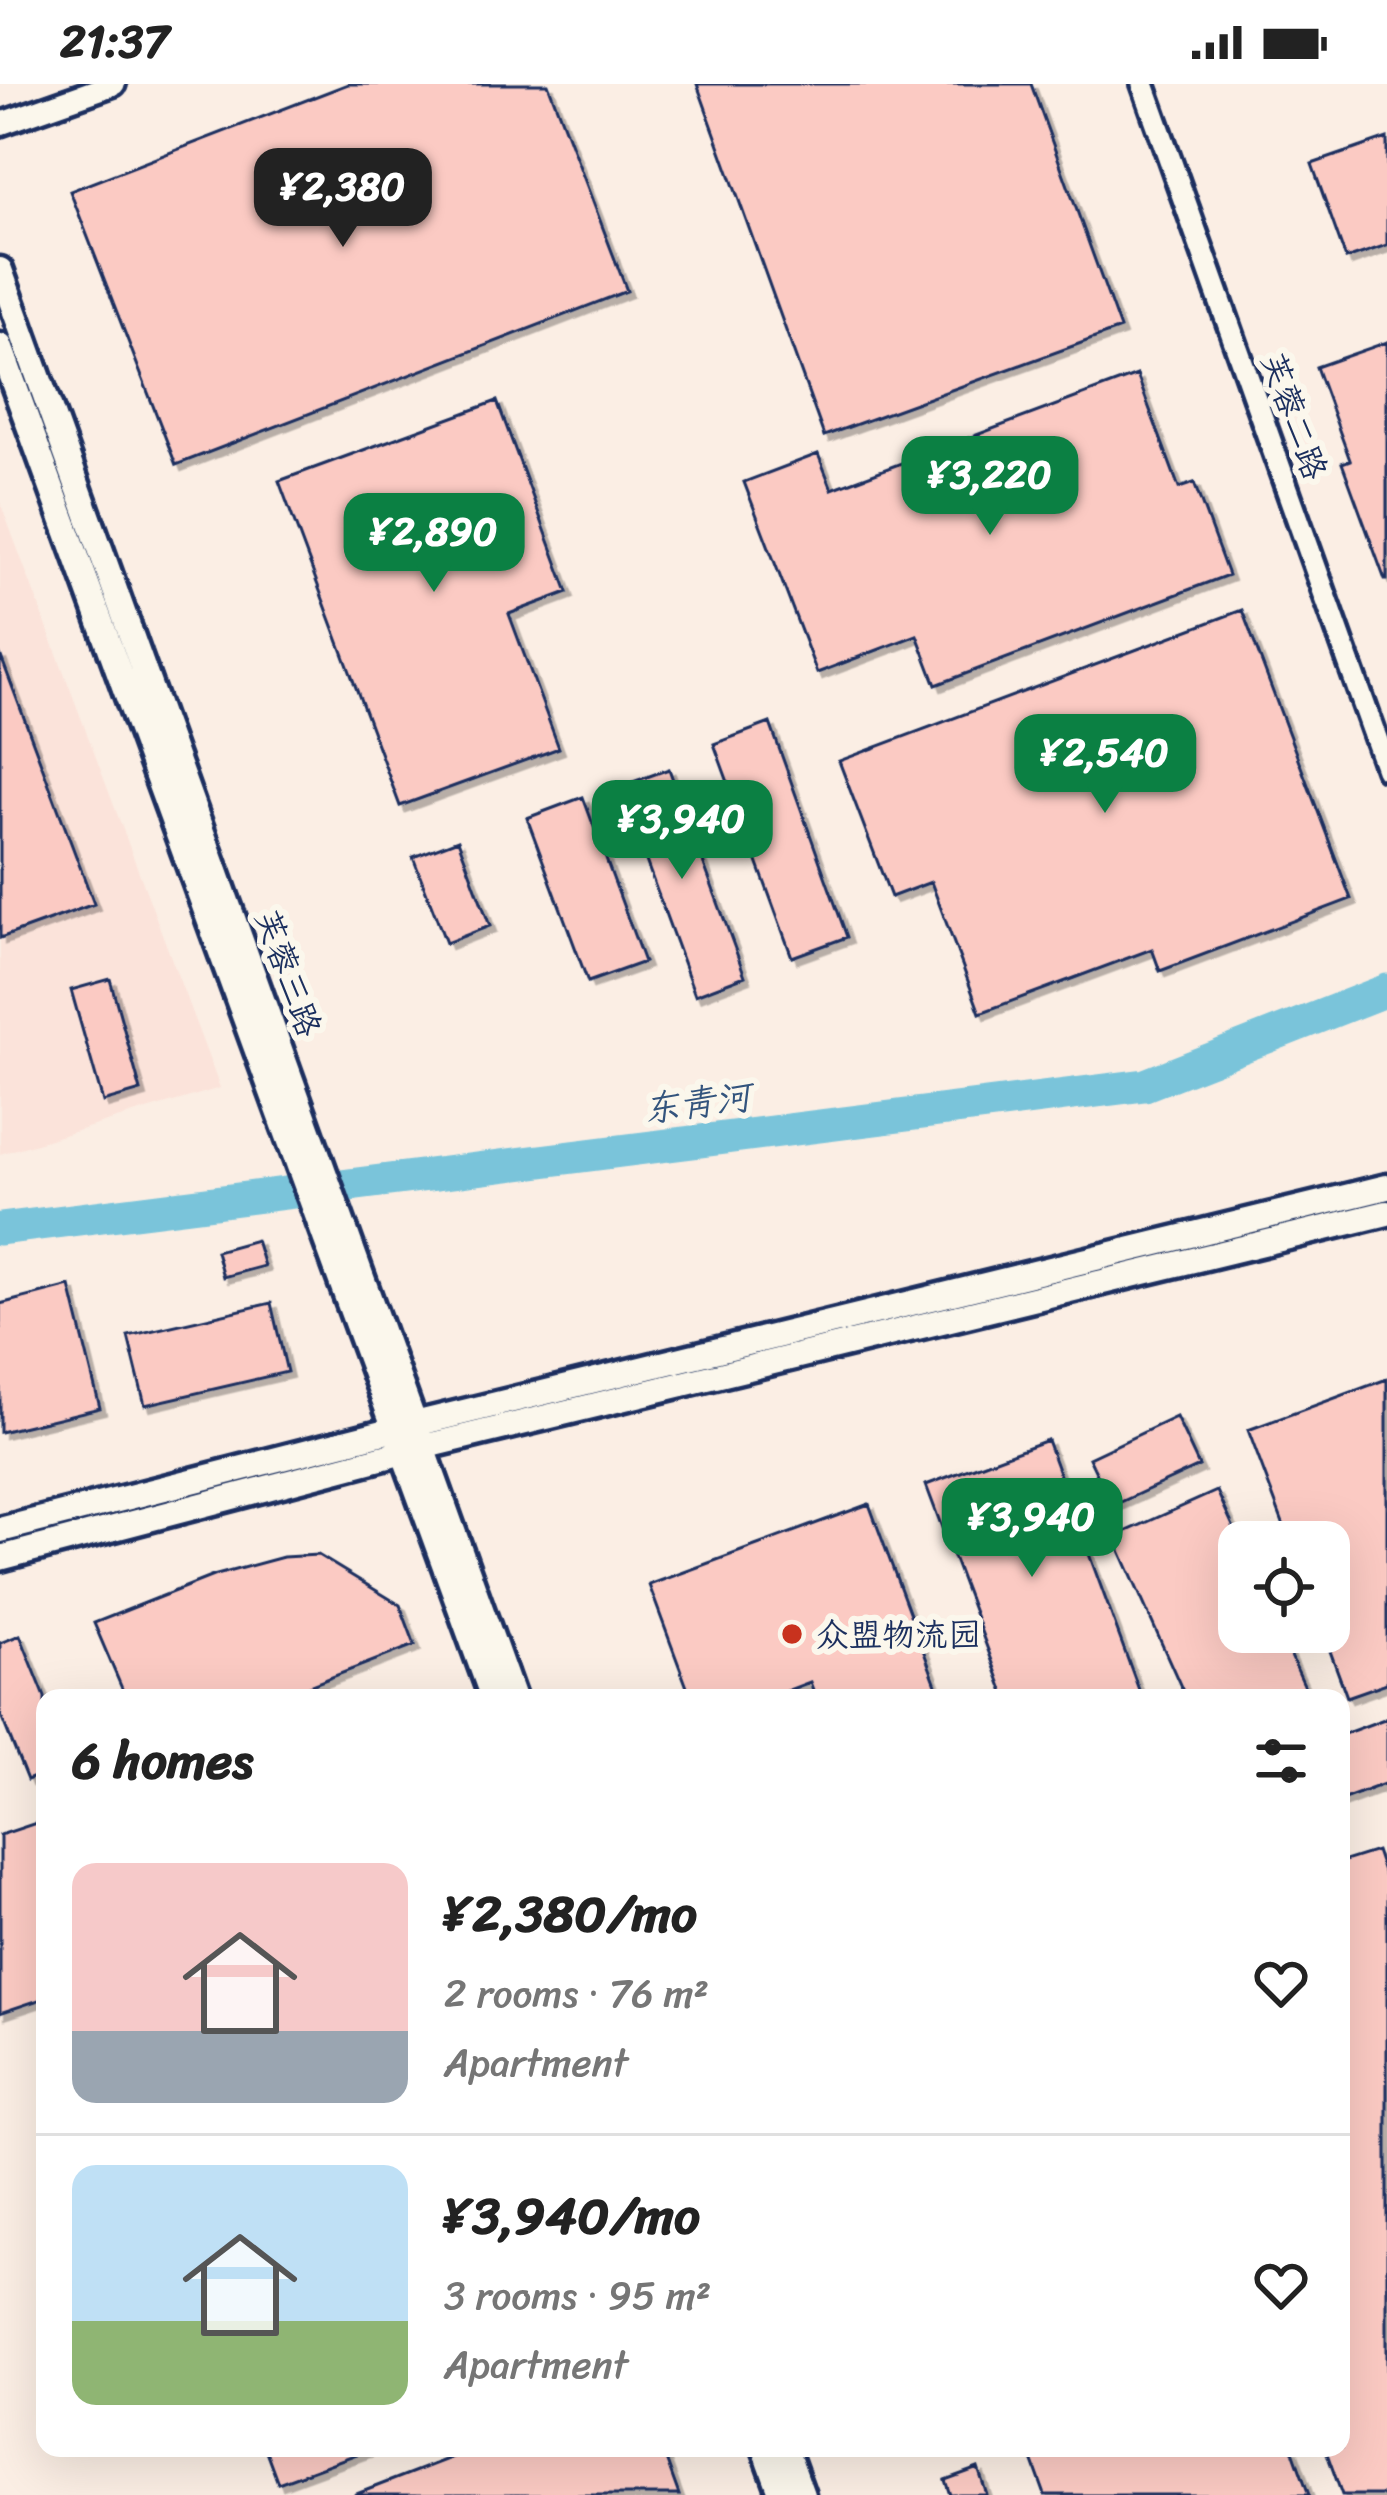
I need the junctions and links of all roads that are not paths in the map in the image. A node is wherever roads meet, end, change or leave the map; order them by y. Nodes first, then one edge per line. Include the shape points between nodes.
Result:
1 (114, 84) edge
2 (1143, 84) edge
3 (0, 124) edge
4 (0, 270) edge
5 (0, 346) edge
6 (1387, 769) edge
7 (292, 1117) junction
8 (1387, 1186) edge
9 (1387, 1213) edge
10 (409, 1439) junction
11 (0, 1530) edge
12 (0, 1558) edge
13 (490, 1689) edge
14 (509, 1689) edge
15 (768, 2457) edge
16 (788, 2457) edge
17 (782, 2495) edge
18 (802, 2495) edge

1 - 3 street
2 - 6 street, 芙蓉二路
4 - 7 main road, 芙蓉三路
5 - 7 main road, 芙蓉三路
7 - 10 main road, 芙蓉三路
8 - 10 main road
9 - 10 main road
10 - 11 main road
10 - 12 main road
10 - 13 main road, 芙蓉三路
10 - 14 main road, 芙蓉三路
15 - 17 main road
16 - 18 main road

